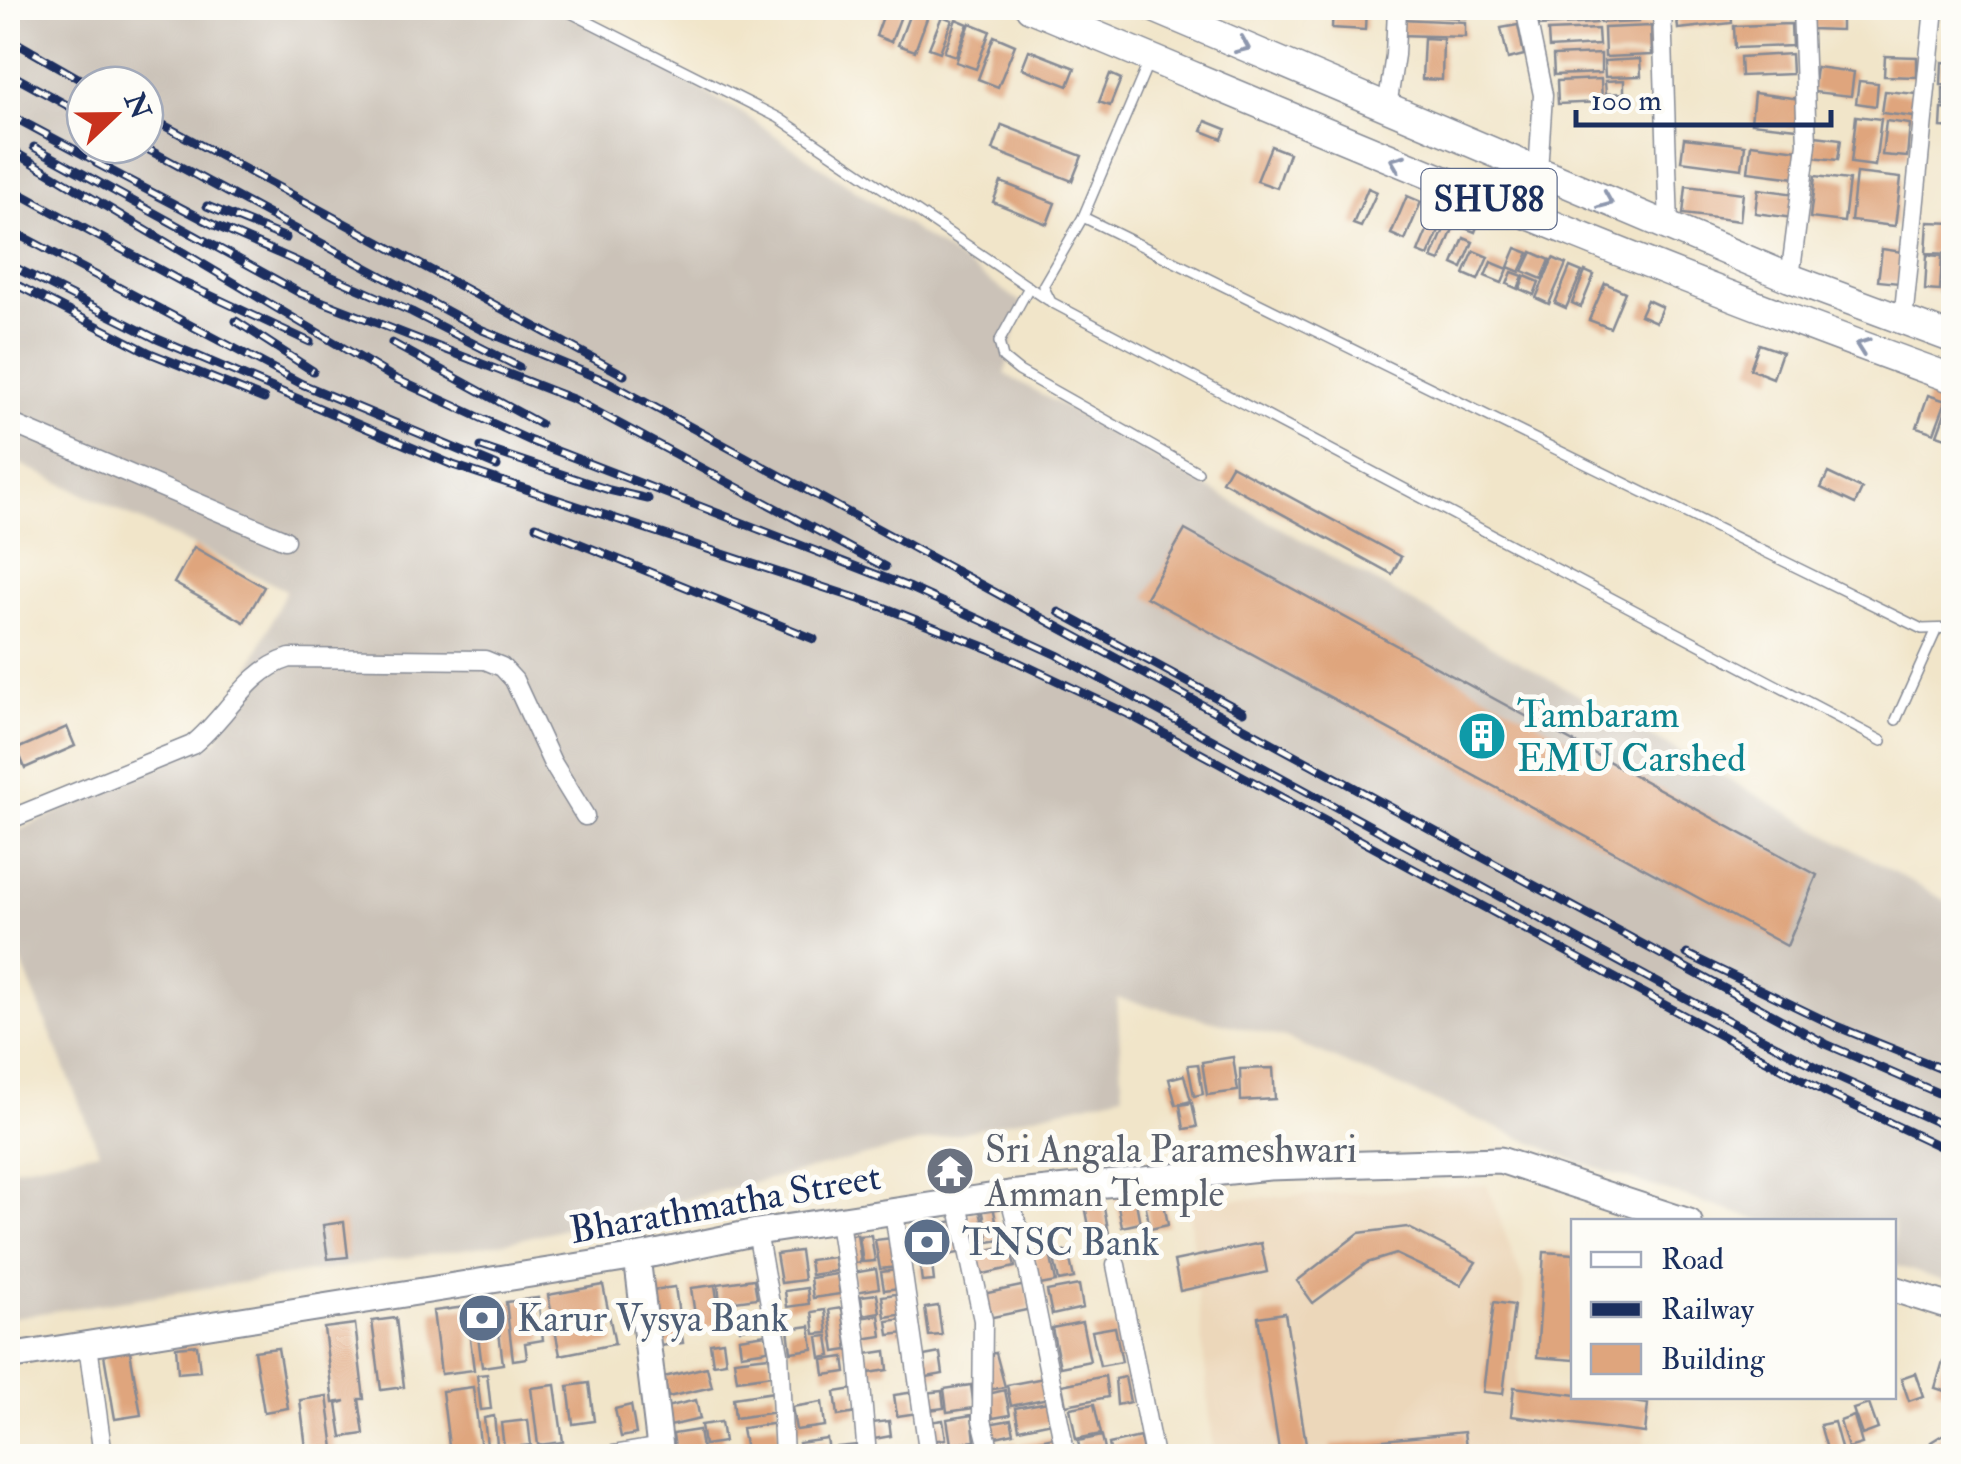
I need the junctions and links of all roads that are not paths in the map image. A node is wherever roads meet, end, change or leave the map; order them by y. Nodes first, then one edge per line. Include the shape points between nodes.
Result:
1 (561, 8) edge
2 (1030, 8) edge
3 (1397, 8) edge
4 (1525, 8) edge
5 (1662, 8) edge
6 (1802, 8) edge
7 (1934, 8) edge
8 (1162, 9) edge
9 (1150, 58) junction
10 (1387, 108) junction
11 (1538, 172) junction
12 (1083, 217) junction
13 (1670, 228) junction
14 (1790, 278) junction
15 (1029, 287) junction
16 (1051, 302) junction
17 (1903, 321) junction
18 (1954, 339) edge
19 (1954, 379) edge
20 (8, 422) edge
21 (1198, 472) dead end
22 (285, 540) dead end
23 (1954, 628) edge
24 (1936, 631) junction
25 (1896, 720) dead end
26 (1882, 741) dead end
27 (586, 816) dead end
28 (8, 820) edge
29 (1009, 1194) junction
30 (958, 1203) junction
31 (894, 1212) junction
32 (1680, 1219) edge
33 (838, 1220) junction
34 (757, 1232) junction
35 (638, 1257) junction
36 (1116, 1265) dead end
37 (1896, 1290) edge
38 (1954, 1308) edge
39 (88, 1345) junction
40 (8, 1357) edge
41 (661, 1452) edge
42 (103, 1456) edge
43 (608, 1456) edge
44 (784, 1456) edge
45 (867, 1456) edge
46 (930, 1456) edge
47 (991, 1456) edge
48 (1066, 1456) edge
49 (1154, 1456) edge

1 - 15 lane via 779,118
2 - 9 main road, SHU88
3 - 10 street
4 - 11 street via 1543,95
5 - 13 street
6 - 14 street via 1808,144
7 - 17 street
8 -> 10 main road, SHU88
9 - 12 lane
19 -> 9 main road, SHU88 via 1704,286
10 - 11 main road, SHU88
11 -> 13 main road, SHU88
12 - 16 lane via 1043,286
12 - 24 lane
13 - 14 main road, SHU88
14 - 17 main road, SHU88
15 - 16 lane
15 - 21 lane via 999,342 1003,358
16 - 26 lane
17 - 18 main road, SHU88
20 - 22 street
23 - 24 lane
24 - 25 lane
27 - 28 street via 502,666 485,660 290,658 260,672 192,745
29 - 30 street, Bharathmatha Street
29 - 32 street, Bharathmatha Street via 1269,1167 1500,1160
29 - 48 street
30 - 31 street, Bharathmatha Street
30 - 47 street via 983,1320 982,1420
31 - 33 street, Bharathmatha Street
31 - 46 street
33 - 34 street, Bharathmatha Street
33 - 45 street
34 - 35 street, Bharathmatha Street
34 - 44 street via 779,1352
35 - 39 street, Bharathmatha Street
35 - 41 street
36 - 49 street
37 - 38 street
39 - 40 street, Bharathmatha Street
39 - 42 street
41 - 43 street

